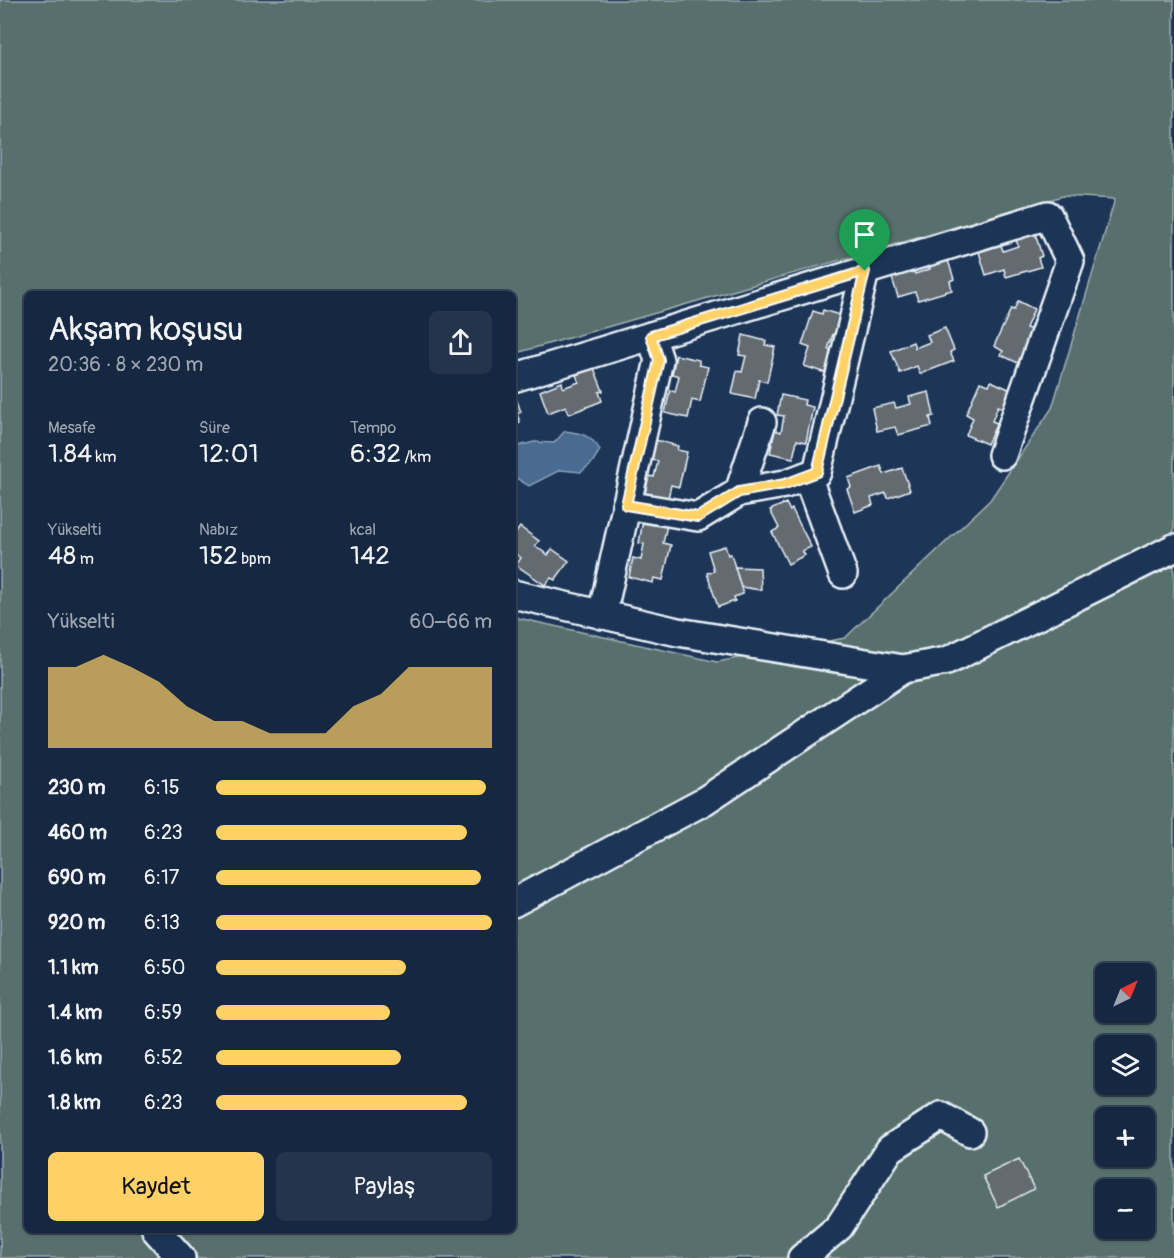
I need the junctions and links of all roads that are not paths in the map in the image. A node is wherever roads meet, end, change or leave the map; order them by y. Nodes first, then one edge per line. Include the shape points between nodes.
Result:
1 (865, 271) junction
2 (651, 336) junction
3 (516, 377) edge
4 (762, 422) dead end
5 (1002, 455) dead end
6 (807, 476) junction
7 (739, 492) junction
8 (626, 505) junction
9 (1174, 548) edge
10 (843, 573) dead end
11 (516, 595) edge
12 (602, 615) junction
13 (903, 669) junction
14 (516, 901) edge
15 (970, 1131) dead end
16 (159, 1233) edge
17 (181, 1258) edge
18 (802, 1258) edge

1 - 2 street
1 - 5 street via 1048,215 1070,261
1 - 6 street via 817,472
2 - 3 street
2 - 8 street via 659,360
4 - 7 street
6 - 7 street
6 - 10 street
7 - 8 street via 698,517
8 - 12 street
9 - 13 street via 948,661
11 - 12 street
12 - 13 street via 678,633
13 - 14 street via 704,801
15 - 18 street via 941,1116 890,1149 839,1227
16 - 17 street

